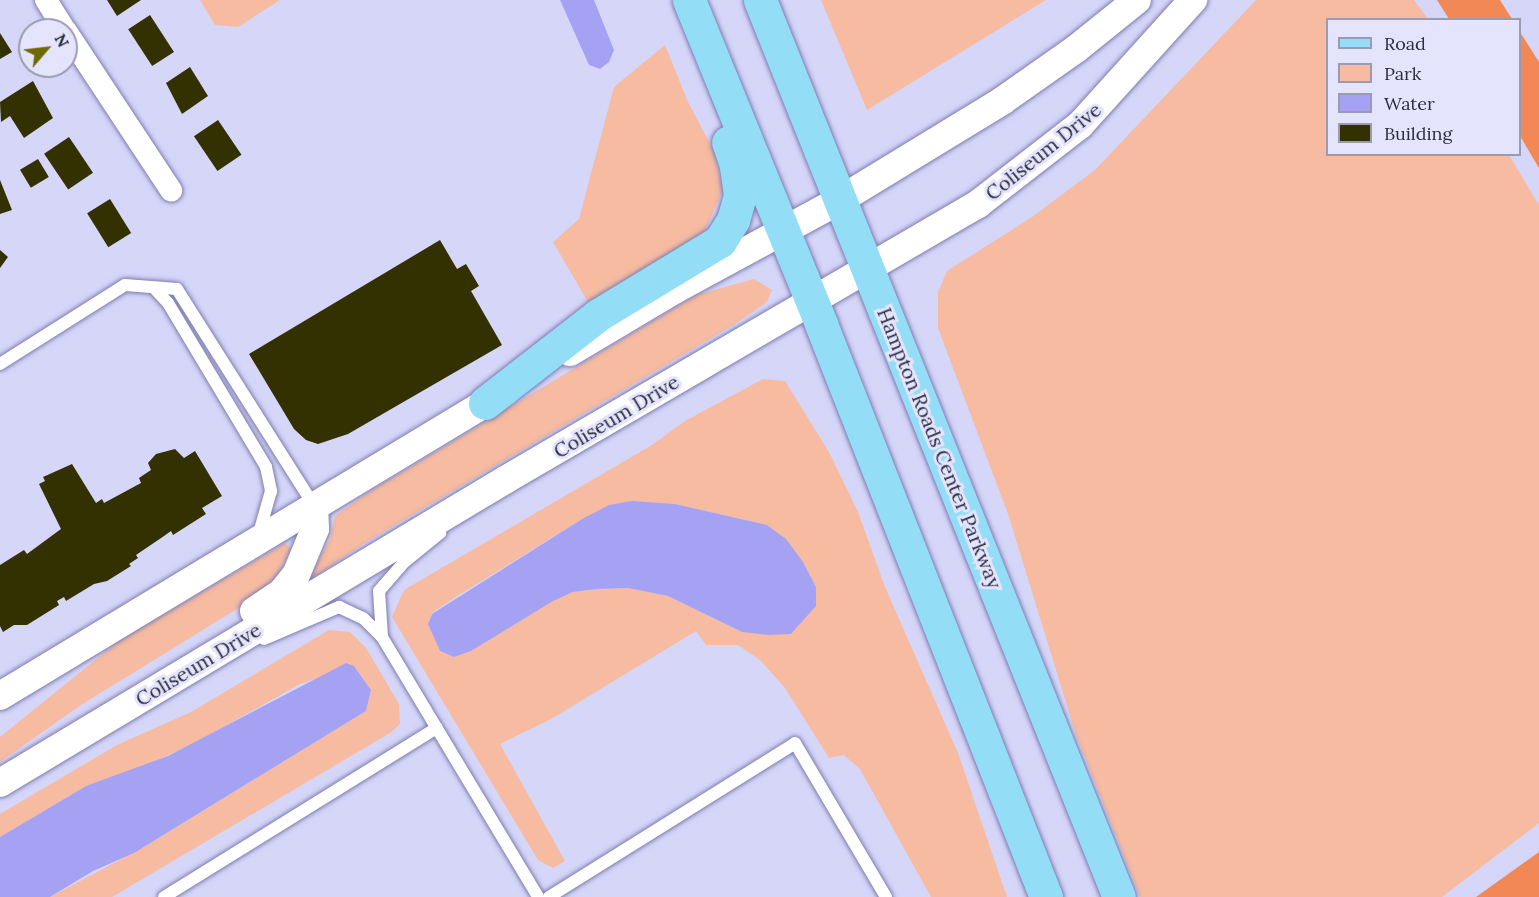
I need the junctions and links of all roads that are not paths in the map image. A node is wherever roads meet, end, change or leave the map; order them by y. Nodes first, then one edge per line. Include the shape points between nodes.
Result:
1 (46, 0) edge
2 (674, 0) edge
3 (688, 0) edge
4 (760, 0) edge
5 (1137, 0) edge
6 (1193, 0) edge
7 (58, 18) edge
8 (78, 49) edge
9 (171, 190) dead end
10 (840, 200) junction
11 (783, 232) junction
12 (867, 267) junction
13 (154, 288) junction
14 (811, 299) junction
15 (0, 364) edge
16 (485, 403) junction
17 (505, 480) junction
18 (314, 506) junction
19 (255, 542) junction
20 (382, 637) junction
21 (0, 696) edge
22 (144, 696) junction
23 (437, 728) junction
24 (0, 781) edge
25 (1028, 851) junction
26 (164, 897) edge
27 (538, 897) edge
28 (549, 897) edge
29 (886, 897) edge
30 (1036, 897) edge
31 (1046, 897) edge
32 (1119, 897) edge

1 - 7 street
2 - 16 main road via 736,165 740,195 733,220 711,248 598,315
3 - 11 main road
4 - 10 main road, Hampton Roads Center Parkway
5 - 10 street via 1044,73
6 - 12 street, Coliseum Drive via 1102,104 1049,152 978,204
8 - 9 street
10 - 11 street
10 - 12 main road, Hampton Roads Center Parkway
11 - 14 main road
11 - 16 street via 676,288
12 - 14 street, Coliseum Drive
12 - 32 main road, Hampton Roads Center Parkway
13 - 15 lane via 125,285
13 - 18 lane via 166,285 177,289 186,299
13 - 19 lane via 168,303 266,467 269,506
14 - 17 street, Coliseum Drive
14 - 25 main road
16 - 18 street
17 - 20 lane via 403,563 379,591
17 - 22 street, Coliseum Drive
18 - 19 street
18 - 24 street via 315,529 307,553 282,592 106,699
19 - 21 street
20 - 22 lane via 363,618 339,607
20 - 23 lane
22 - 24 street, Coliseum Drive
23 - 26 lane
23 - 27 lane
25 - 30 main road
25 - 31 main road
28 - 29 lane via 795,743

